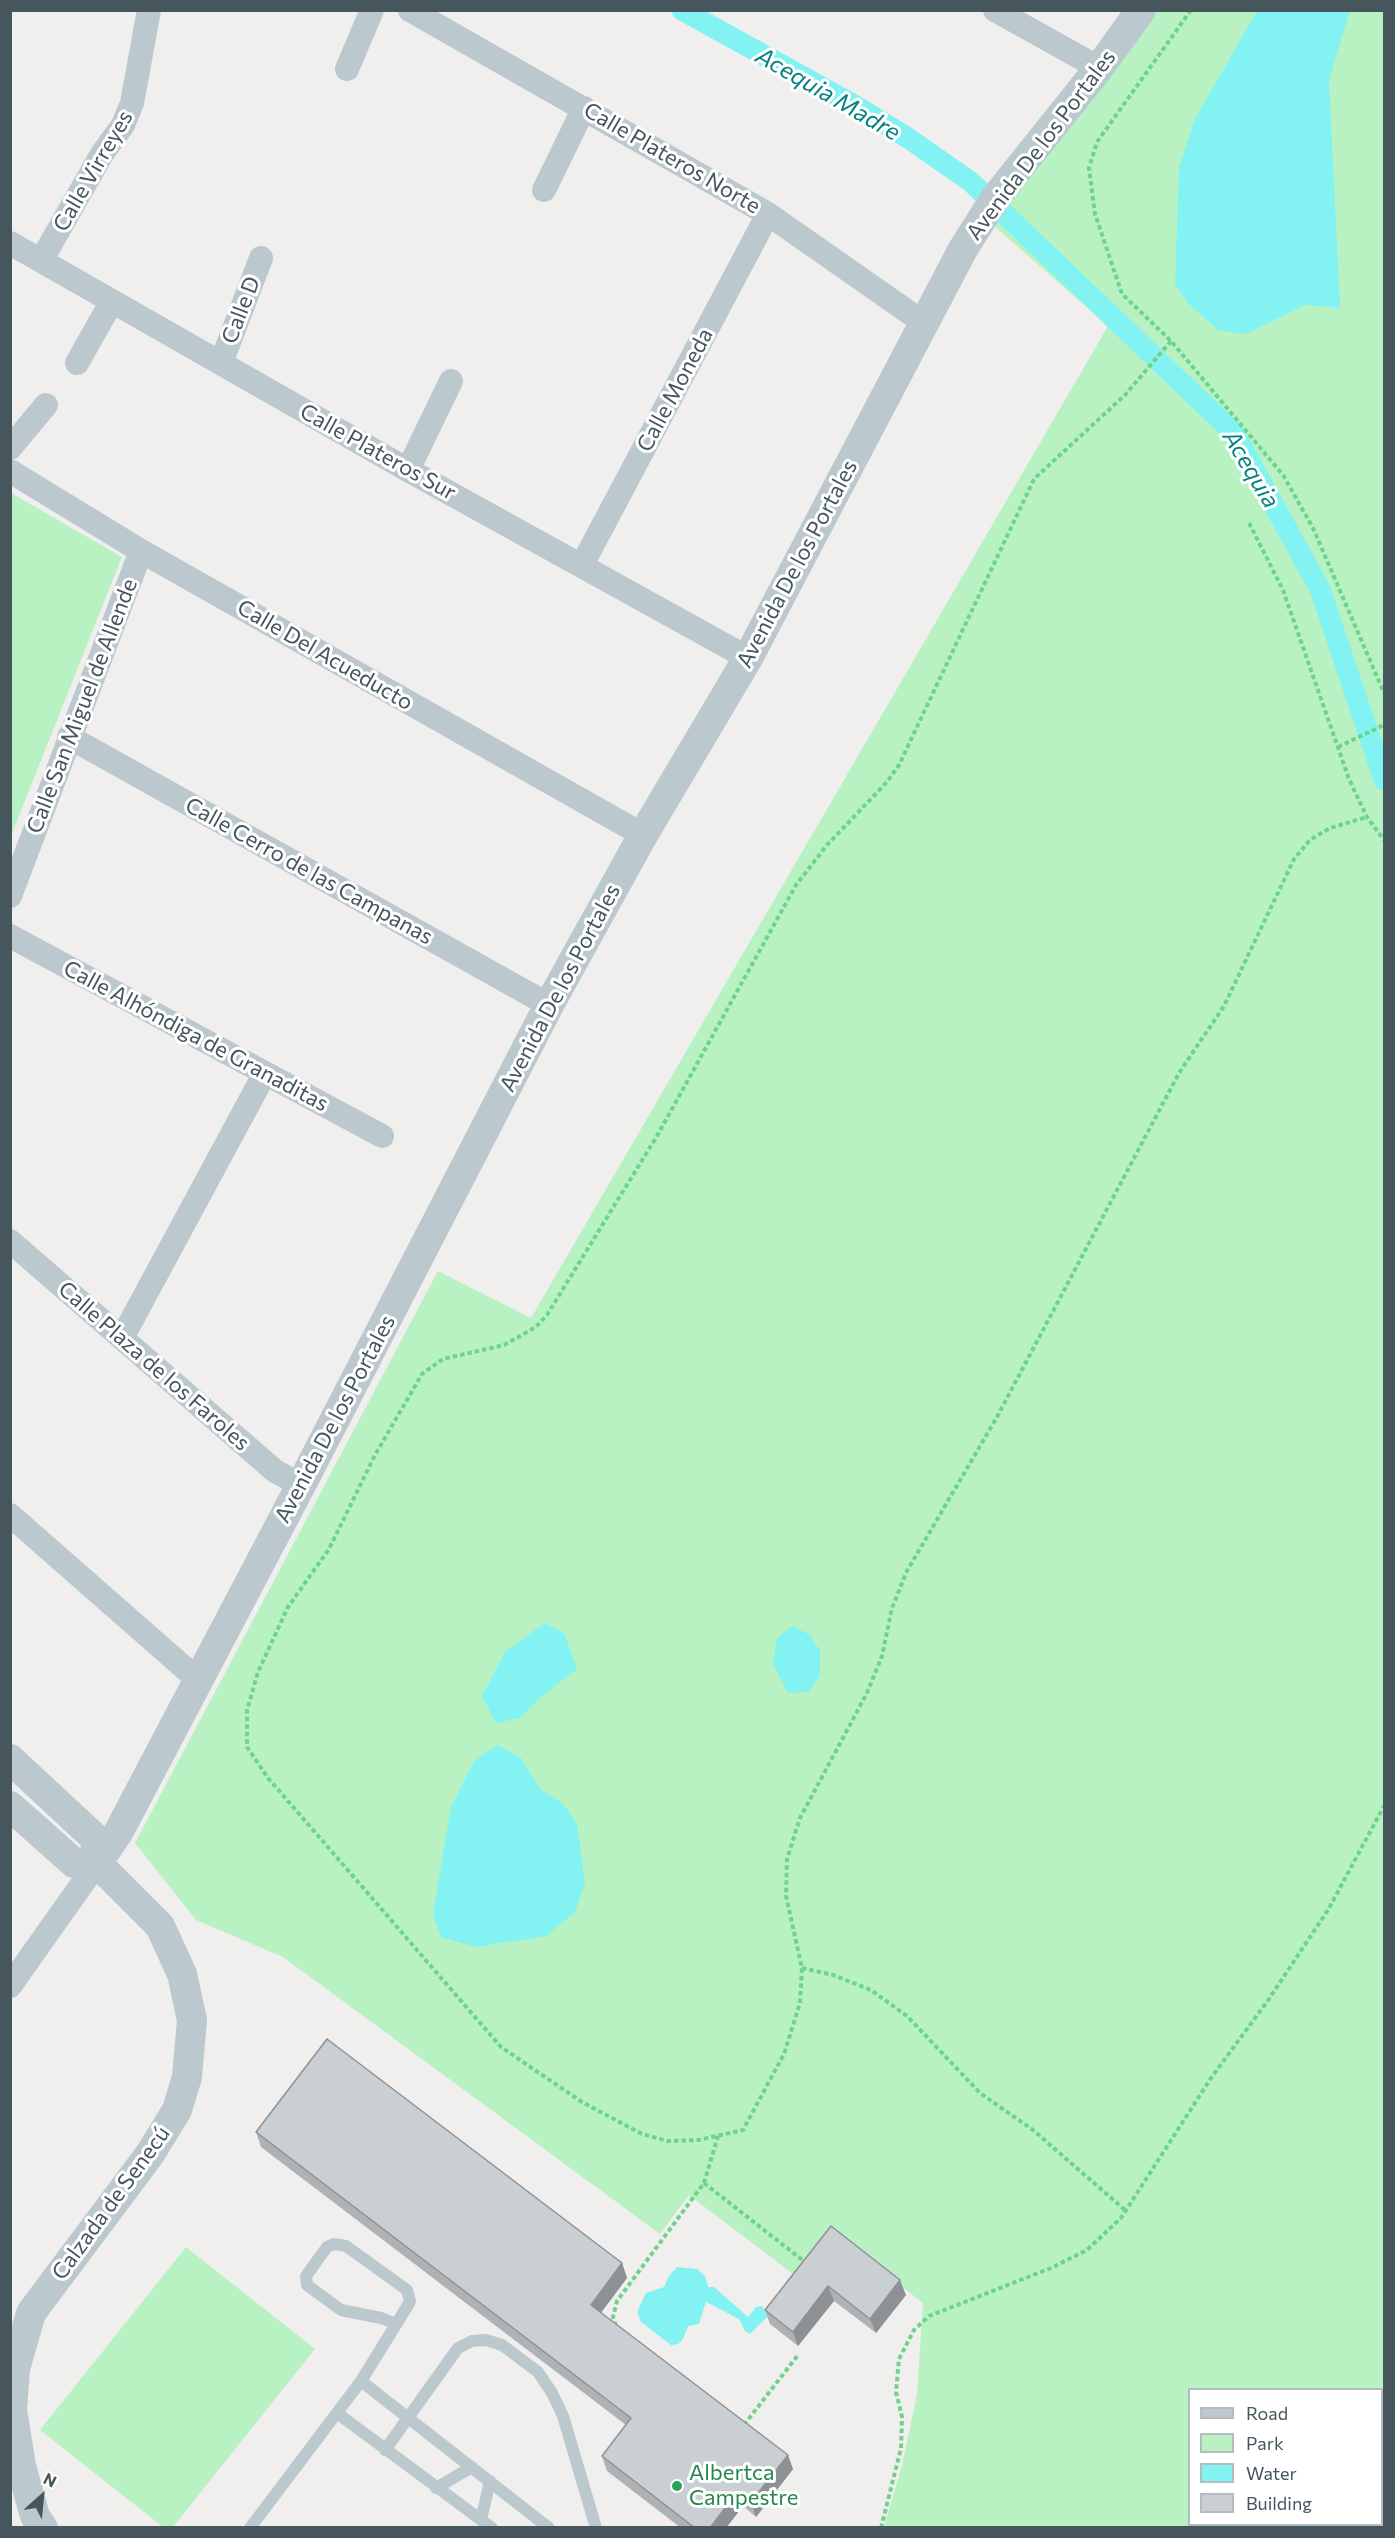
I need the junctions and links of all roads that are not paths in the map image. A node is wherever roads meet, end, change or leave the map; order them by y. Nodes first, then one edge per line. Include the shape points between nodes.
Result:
1 (149, 10) edge
2 (372, 10) edge
3 (410, 10) edge
4 (995, 10) edge
5 (1141, 10) edge
6 (1099, 68) junction
7 (347, 69) dead end
8 (584, 108) junction
9 (544, 190) dead end
10 (768, 214) junction
11 (10, 243) edge
12 (261, 258) dead end
13 (42, 259) junction
14 (112, 301) junction
15 (924, 323) junction
16 (77, 363) dead end
17 (221, 363) junction
18 (451, 381) dead end
19 (46, 405) dead end
20 (10, 448) edge
21 (408, 470) junction
22 (10, 471) edge
23 (141, 551) junction
24 (582, 565) junction
25 (748, 658) junction
26 (69, 736) junction
27 (643, 835) junction
28 (10, 896) edge
29 (10, 936) edge
30 (549, 1005) junction
31 (265, 1073) junction
32 (382, 1136) dead end
33 (10, 1241) edge
34 (122, 1338) junction
35 (302, 1485) junction
36 (10, 1515) edge
37 (197, 1679) junction
38 (10, 1759) edge
39 (10, 1806) edge
40 (97, 1863) junction
41 (10, 1986) edge
42 (31, 2313) junction
43 (396, 2324) junction
44 (10, 2339) edge
45 (361, 2381) junction
46 (337, 2413) junction
47 (409, 2419) junction
48 (385, 2450) junction
49 (472, 2467) junction
50 (490, 2481) junction
51 (436, 2488) junction
52 (487, 2524) edge
53 (43, 2528) edge
54 (250, 2528) edge
55 (549, 2528) edge
56 (596, 2528) edge

1 - 13 street, Calle Virreyes via 132,103 123,125
2 - 7 street
3 - 8 street, Calle Plateros Norte
4 - 6 street
5 - 6 street, Avenida De los Portales
6 - 15 street, Avenida De los Portales via 982,218
8 - 9 street
8 - 10 street, Calle Plateros Norte
10 - 15 street, Calle Plateros Norte
10 - 24 street, Calle Moneda
11 - 13 street, Calle Plateros Sur
12 - 17 street, Calle D
13 - 14 street, Calle Plateros Sur
14 - 16 street
14 - 17 street, Calle Plateros Sur
15 - 25 street, Avenida De los Portales
17 - 21 street, Calle Plateros Sur
18 - 21 street
19 - 20 street
21 - 24 street, Calle Plateros Sur
22 - 23 street, Calle Del Acueducto
23 - 26 street, Calle San Miguel de Allende
23 - 27 street, Calle Del Acueducto
24 - 25 street, Calle Plateros Sur
25 - 27 street, Avenida De los Portales
26 - 28 street, Calle San Miguel de Allende
26 - 30 street, Calle Cerro de las Campanas
27 - 30 street, Avenida De los Portales
29 - 31 street, Calle Alhóndiga de Granaditas
30 - 35 street, Avenida De los Portales
31 - 32 street, Calle Alhóndiga de Granaditas
31 - 34 street
33 - 34 street, Calle Plaza de los Faroles
34 - 35 street, Calle Plaza de los Faroles via 275,1471
35 - 37 street, Avenida De los Portales
36 - 37 street
37 - 40 street, Avenida De los Portales via 118,1833
38 - 40 street via 95,1838
39 - 40 street via 74,1863
40 - 41 street, Avenida De los Portales
40 - 42 street, Calzada de Senecú via 160,1926 182,1974 192,2020 187,2077 177,2110 150,2154
42 - 44 street
42 - 53 street, Calzada de Senecú via 15,2369 12,2410 21,2466 35,2516
43 - 43 lane via 410,2301 407,2290 346,2246 327,2247 306,2276 308,2285 341,2310
43 - 45 lane
45 - 46 lane
45 - 47 lane
46 - 48 lane
46 - 54 lane
47 - 48 lane
47 - 49 lane
47 - 56 lane via 458,2348 486,2340 502,2345 538,2372 552,2393 563,2416
48 - 51 lane
49 - 50 lane
49 - 51 lane
50 - 52 lane
50 - 55 lane
51 - 52 lane

